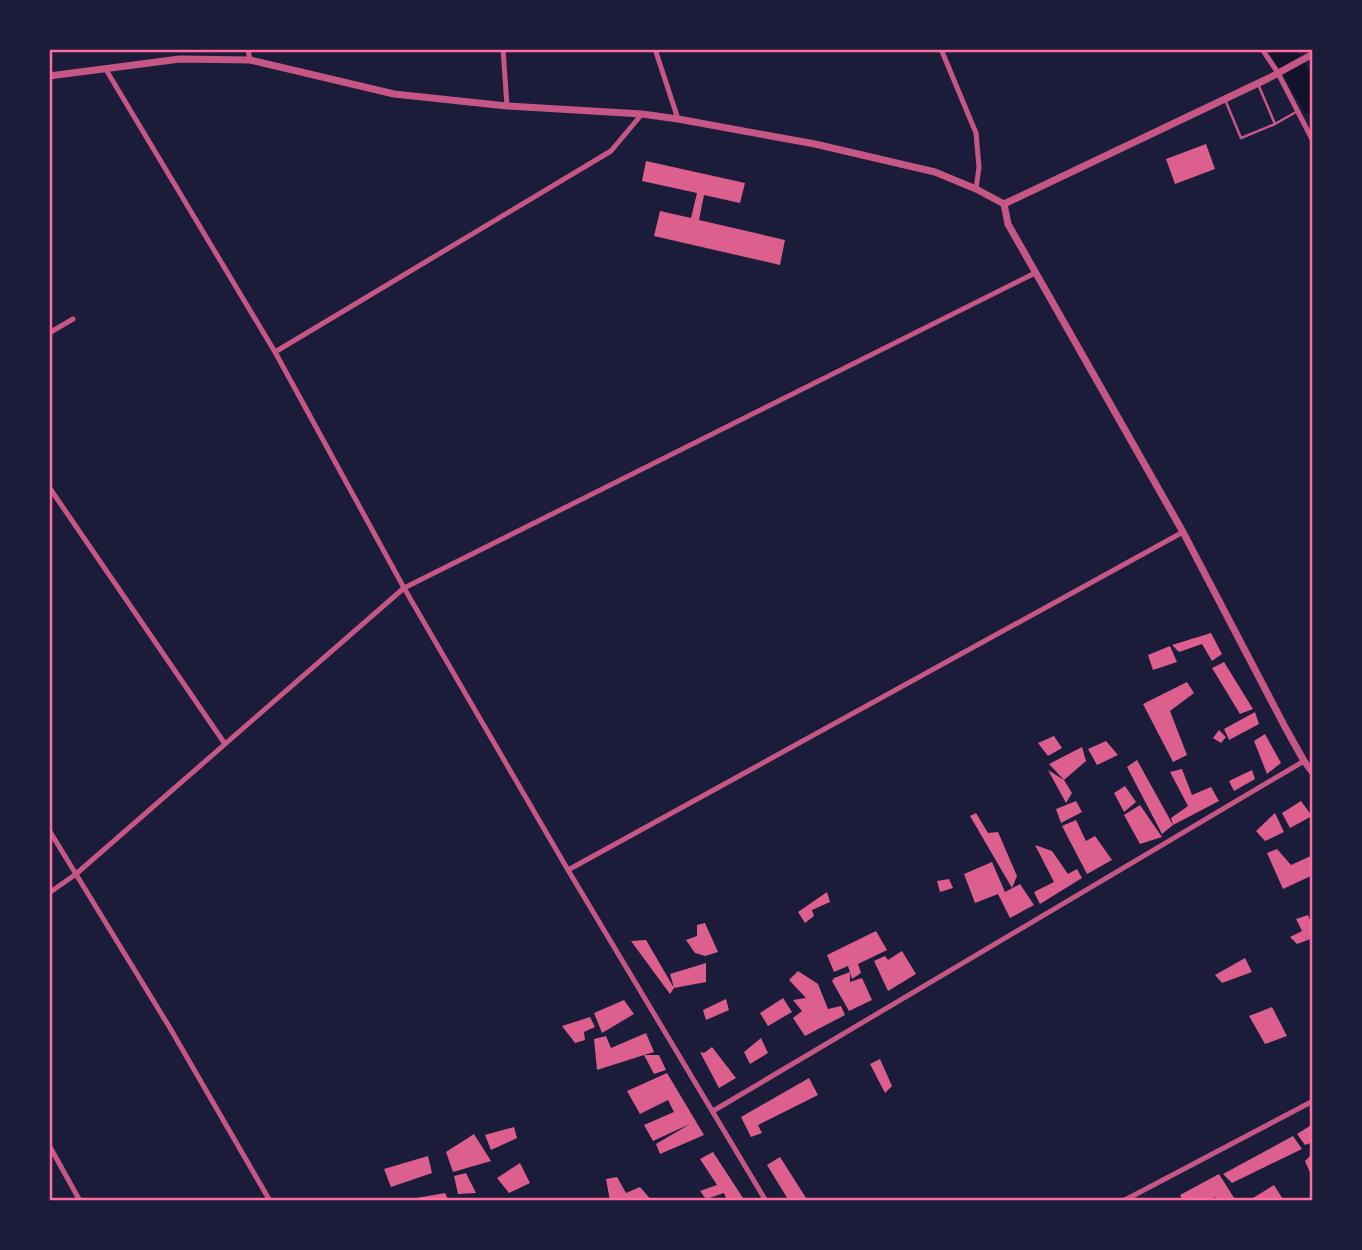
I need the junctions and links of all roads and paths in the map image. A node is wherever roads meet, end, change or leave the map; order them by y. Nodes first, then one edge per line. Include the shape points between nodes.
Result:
1 (248, 49) edge
2 (503, 49) edge
3 (655, 49) edge
4 (941, 49) edge
5 (1262, 49) edge
6 (1310, 49) edge
7 (1313, 54) edge
8 (250, 60) junction
9 (105, 68) junction
10 (1278, 73) junction
11 (49, 76) edge
12 (1258, 83) junction
13 (1224, 99) junction
14 (507, 106) junction
15 (1297, 111) junction
16 (642, 114) junction
17 (678, 119) junction
18 (1275, 124) junction
19 (1313, 141) edge
20 (976, 189) junction
21 (1004, 204) junction
22 (1035, 273) junction
23 (73, 319) dead end
24 (49, 333) edge
25 (275, 352) junction
26 (49, 487) edge
27 (1183, 532) junction
28 (404, 588) junction
29 (225, 744) junction
30 (1304, 761) junction
31 (1313, 774) edge
32 (49, 830) edge
33 (568, 870) junction
34 (76, 874) junction
35 (49, 893) edge
36 (1313, 1101) edge
37 (713, 1111) junction
38 (49, 1145) edge
39 (80, 1201) edge
40 (270, 1201) edge
41 (766, 1201) edge
42 (1123, 1201) edge

1 - 8 street
2 - 14 street
3 - 17 street
4 - 20 street via 976,133
5 - 10 street
6 - 7 street
7 - 10 street
8 - 9 street via 180,59
8 - 14 street via 394,94
9 - 11 street
9 - 25 street
10 - 12 street
10 - 15 street
12 - 13 street
12 - 18 lane
13 - 18 lane via 1241,138
13 - 21 street
14 - 16 street
15 - 18 lane
15 - 19 street
16 - 17 street
16 - 25 street via 611,151
17 - 20 street via 935,172
20 - 21 street
21 - 22 street via 1008,224
22 - 27 street
22 - 28 street
23 - 24 street
25 - 28 street
26 - 29 street
27 - 30 street
27 - 33 street
28 - 29 street
28 - 33 street
29 - 34 street
30 - 31 street
30 - 37 street
32 - 34 street
33 - 37 street
34 - 35 street
34 - 40 street
36 - 42 street
37 - 41 street
38 - 39 street

